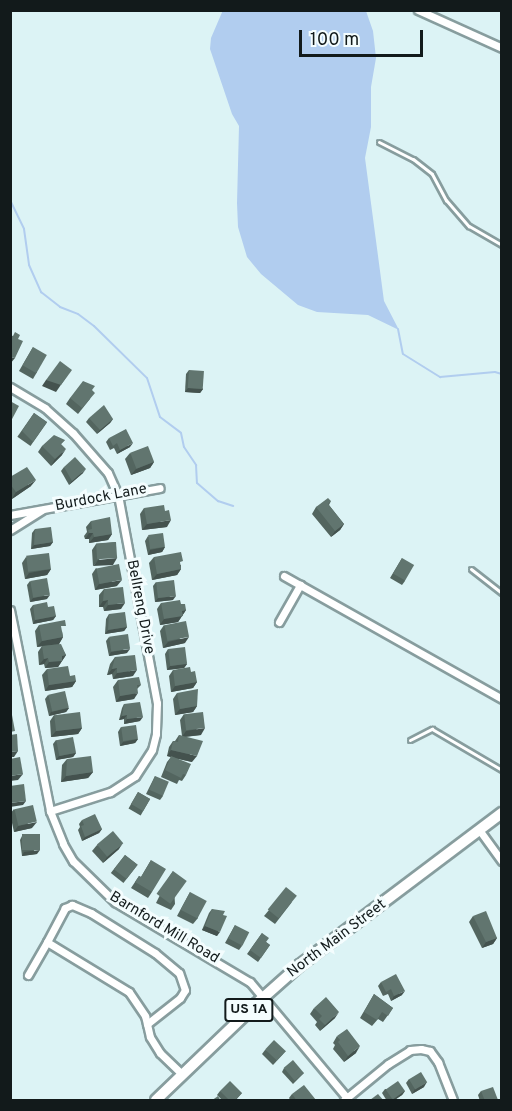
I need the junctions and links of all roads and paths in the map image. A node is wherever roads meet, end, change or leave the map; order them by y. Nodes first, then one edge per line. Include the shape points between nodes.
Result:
1 (418, 10) edge
2 (501, 48) edge
3 (379, 142) dead end
4 (501, 245) edge
5 (10, 387) edge
6 (160, 488) dead end
7 (118, 495) junction
8 (42, 510) junction
9 (10, 515) edge
10 (10, 530) edge
11 (471, 569) dead end
12 (284, 576) dead end
13 (300, 585) junction
14 (501, 593) edge
15 (10, 610) edge
16 (279, 622) dead end
17 (501, 699) edge
18 (410, 740) dead end
19 (501, 770) edge
20 (50, 811) junction
21 (501, 813) edge
22 (480, 831) junction
23 (501, 861) edge
24 (47, 942) junction
25 (28, 975) dead end
26 (263, 998) junction
27 (147, 1024) junction
28 (182, 1074) junction
29 (346, 1099) edge
30 (156, 1101) edge
31 (453, 1101) edge

1 - 2 street
3 - 4 lane via 413,159 432,174 446,200 469,226
5 - 7 street, Bellreng Drive via 45,408 73,433 108,473
6 - 7 street, Burdock Lane
7 - 8 street, Burdock Lane
7 - 20 street, Bellreng Drive via 157,703 156,734 143,765 122,785
8 - 9 street, Burdock Lane
8 - 10 street, Burdock Lane
11 - 14 lane
12 - 13 street
13 - 16 street
13 - 17 street
15 - 20 street, Barnford Mill Road
18 - 19 lane via 432,729
20 - 26 street, Barnford Mill Road via 74,861 115,902 225,965 250,982
21 - 22 main road, North Main Street / US 1A
22 - 23 street
22 - 26 main road, North Main Street / US 1A via 300,965
24 - 25 street
24 - 27 street via 129,992
24 - 27 street via 65,908 72,905 155,953 179,974 185,990 180,999
26 - 28 main road, North Main Street / US 1A
26 - 29 street, Barnford Mill Road
27 - 28 street via 160,1053
28 - 30 main road, North Main Street / US 1A
29 - 31 street via 388,1064 410,1050 421,1049 430,1051 438,1062

